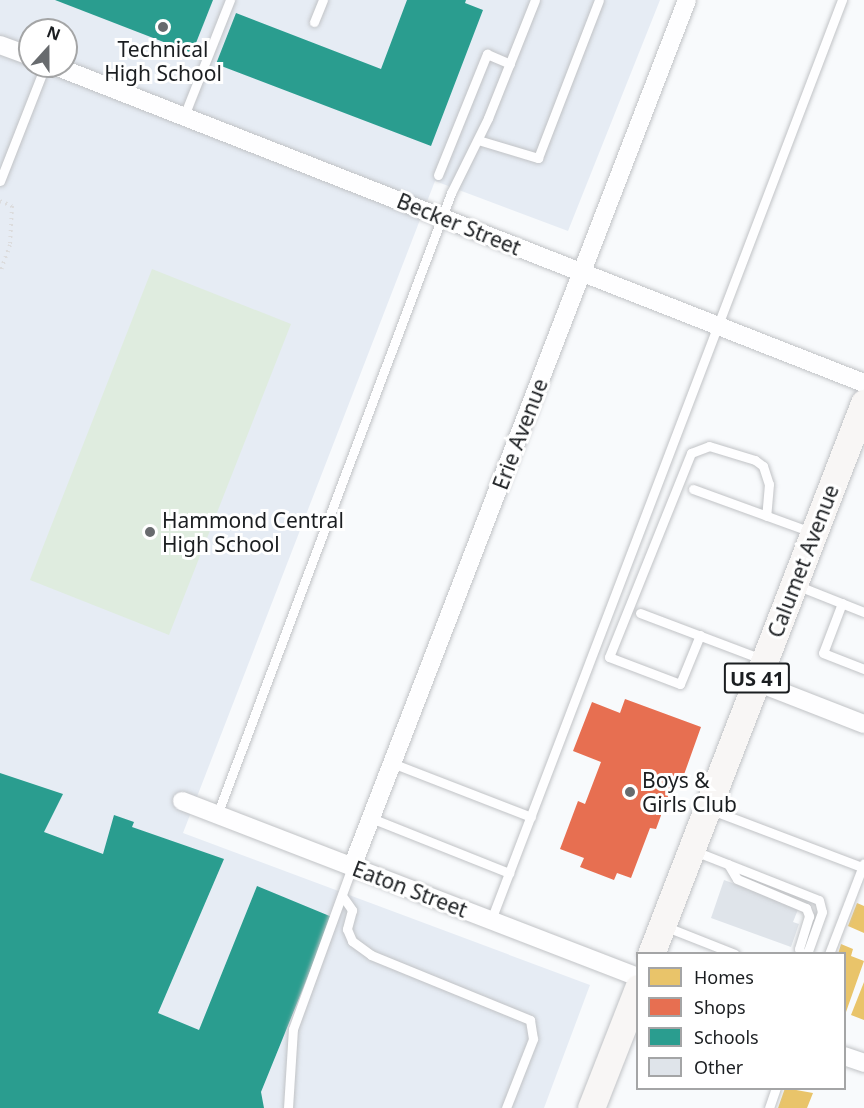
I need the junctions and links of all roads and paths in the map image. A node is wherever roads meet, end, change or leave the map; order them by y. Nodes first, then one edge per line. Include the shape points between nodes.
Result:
1 (230, 0) edge
2 (323, 0) edge
3 (535, 0) edge
4 (599, 0) edge
5 (687, 0) edge
6 (842, 0) edge
7 (314, 22) dead end
8 (0, 45) edge
9 (18, 52) edge
10 (510, 64) junction
11 (78, 75) edge
12 (40, 78) edge
13 (184, 116) junction
14 (478, 140) junction
15 (438, 175) dead end
16 (0, 181) edge
17 (0, 201) edge
18 (443, 218) junction
19 (0, 272) edge
20 (582, 273) junction
21 (717, 325) junction
22 (864, 383) edge
23 (864, 403) edge
24 (693, 489) dead end
25 (766, 516) junction
26 (813, 533) junction
27 (794, 584) junction
28 (842, 603) junction
29 (864, 612) edge
30 (640, 613) dead end
31 (700, 635) junction
32 (864, 669) edge
33 (760, 671) junction
34 (864, 724) edge
35 (392, 763) junction
36 (182, 801) dead end
37 (707, 808) junction
38 (217, 815) junction
39 (531, 817) junction
40 (371, 818) junction
41 (691, 850) junction
42 (728, 864) junction
43 (863, 865) edge
44 (352, 867) junction
45 (509, 873) junction
46 (859, 889) edge
47 (343, 897) junction
48 (491, 920) junction
49 (662, 925) junction
50 (652, 952) edge
51 (730, 952) edge
52 (801, 952) edge
53 (808, 952) edge
54 (830, 952) edge
55 (636, 976) edge
56 (636, 993) edge
57 (846, 1057) edge
58 (864, 1063) edge
59 (777, 1090) edge
60 (288, 1108) edge
61 (506, 1108) edge
62 (591, 1108) edge
63 (769, 1108) edge

1 - 13 lane
2 - 7 lane
3 - 10 lane
4 - 14 lane via 538,158
5 - 20 street, Erie Avenue
6 - 21 lane
8 - 9 street
10 - 14 lane
10 - 15 lane via 487,54
11 - 13 street, Becker Street
12 - 16 lane
13 - 18 street, Becker Street
14 - 18 lane
17 - 19 path via 12,206 10,246
18 - 20 street, Becker Street
18 - 38 lane
20 - 21 street, Becker Street
20 - 35 street, Erie Avenue
21 - 22 street, Becker Street
21 - 39 lane
23 - 26 main road, Calumet Avenue / US 41
24 - 25 lane
25 - 26 lane
25 - 31 lane via 769,484 763,466 709,446 691,453 609,657 680,684
26 - 27 main road, Calumet Avenue / US 41
27 - 28 lane
27 - 33 main road, Calumet Avenue / US 41
28 - 29 lane
28 - 32 lane via 823,654
30 - 31 lane
31 - 33 lane
33 - 34 street
33 - 37 main road, Calumet Avenue / US 41
35 - 39 lane
35 - 40 street, Erie Avenue
36 - 38 street, Eaton Street
37 - 41 main road, Calumet Avenue / US 41
37 - 43 lane
38 - 44 street, Eaton Street
39 - 45 lane
40 - 44 street, Erie Avenue
40 - 45 lane
41 - 42 lane
41 - 49 main road, Calumet Avenue / US 41
42 - 52 lane via 737,879 806,908 809,916
42 - 53 lane via 819,900 822,912
43 - 46 lane
44 - 47 lane
44 - 48 street, Eaton Street
45 - 48 lane
46 - 54 lane
47 - 60 lane via 337,904 293,1029
47 - 61 lane via 352,910 347,929 352,941 371,955 530,1020 533,1039
48 - 55 street, Eaton Street
49 - 50 main road, Calumet Avenue / US 41
49 - 51 lane
56 - 62 main road
57 - 58 street
59 - 63 lane

